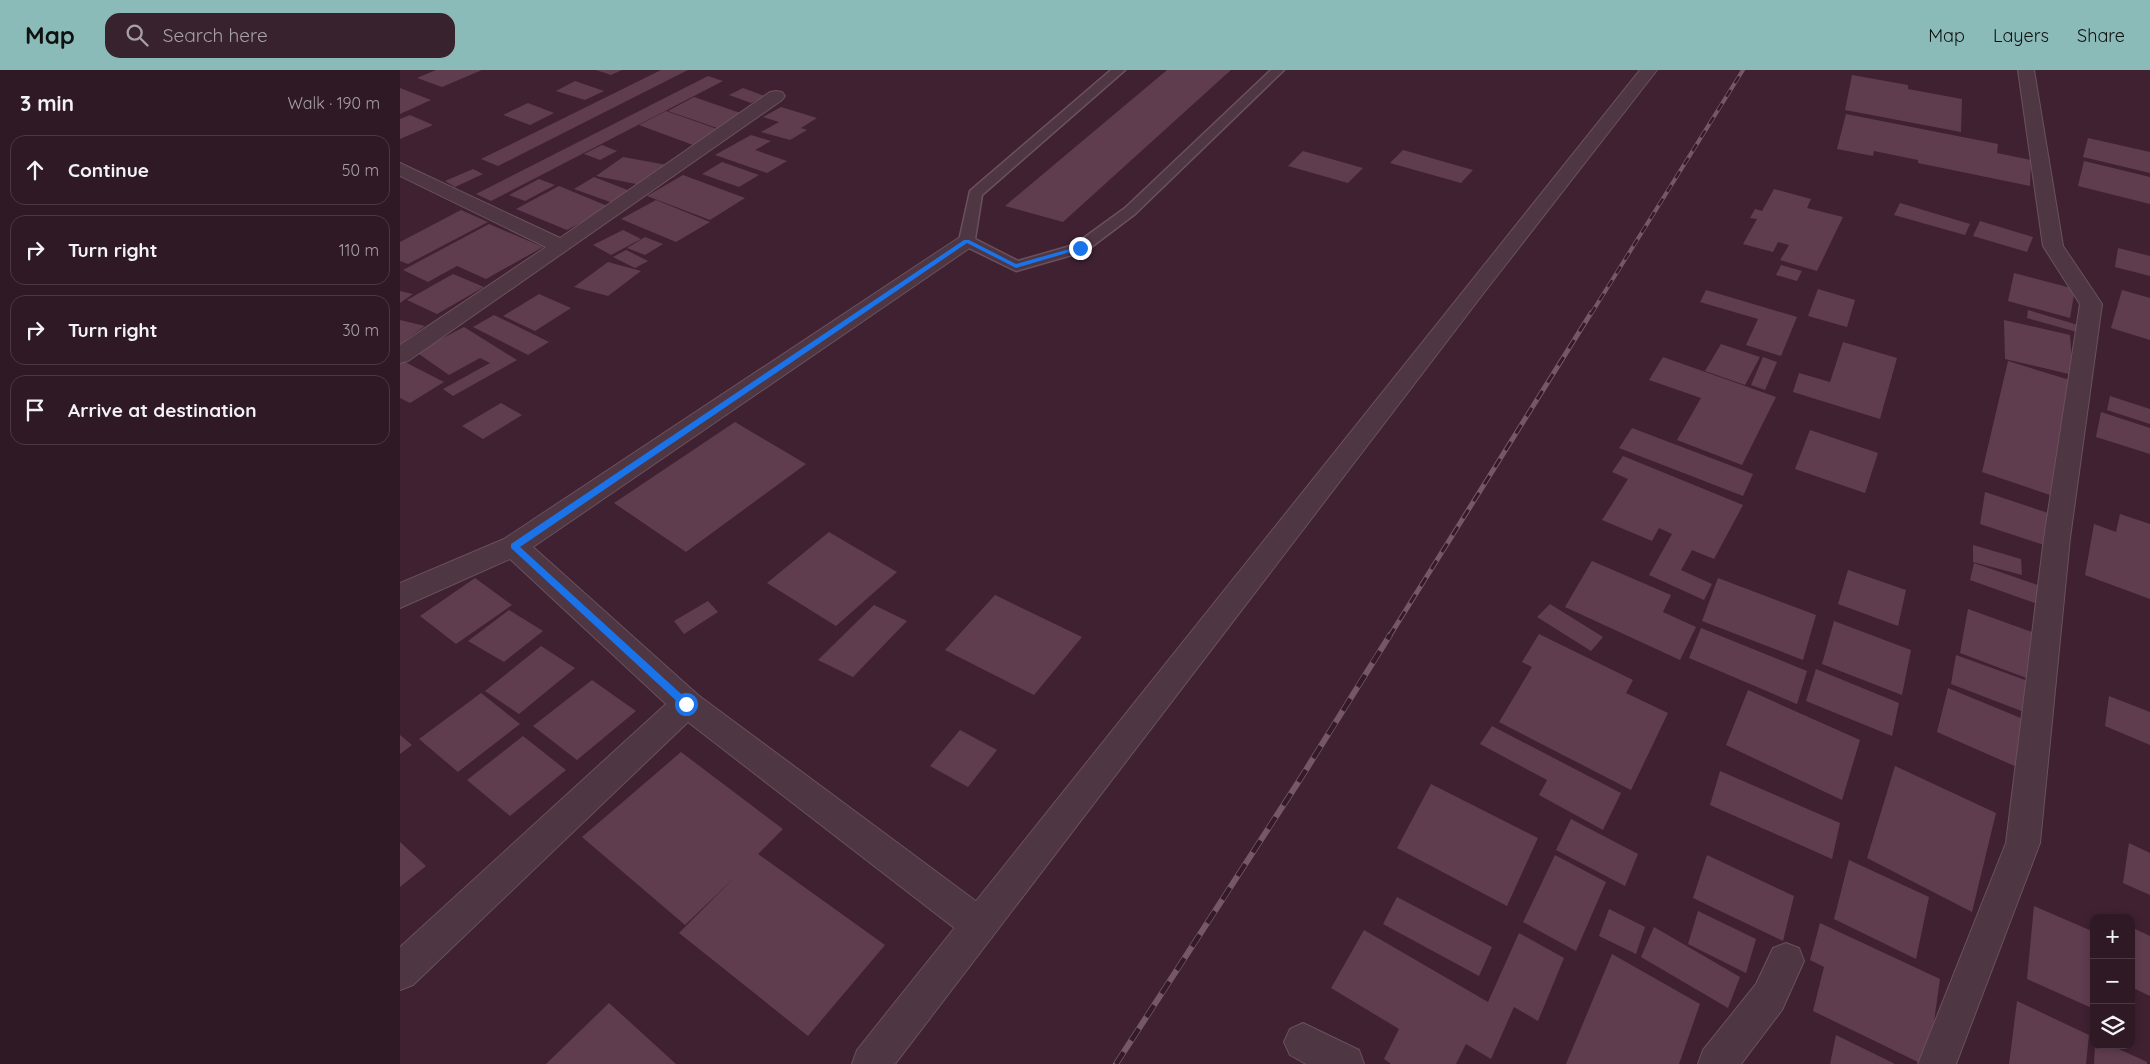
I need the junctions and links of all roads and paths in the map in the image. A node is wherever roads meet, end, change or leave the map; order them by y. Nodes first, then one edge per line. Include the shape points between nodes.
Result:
1 (1119, 70) edge
2 (1278, 70) edge
3 (1648, 70) edge
4 (2026, 70) edge
5 (776, 96) dead end
6 (400, 169) edge
7 (966, 241) junction
8 (561, 246) junction
9 (400, 356) edge
10 (514, 546) junction
11 (400, 597) edge
12 (686, 704) junction
13 (978, 925) junction
14 (1786, 961) dead end
15 (400, 972) edge
16 (1303, 1042) dead end
17 (871, 1064) edge
18 (1345, 1064) edge
19 (1717, 1064) edge
20 (1937, 1064) edge

1 - 7 lane via 975,194
2 - 7 lane via 1130,211 1080,248 1016,266
3 - 13 street
4 - 20 street via 2053,246 2091,304 2056,538 2023,843
5 - 8 street
6 - 8 street
7 - 10 street
8 - 9 street
10 - 11 street
10 - 12 street
12 - 13 street
12 - 15 street
13 - 17 street
14 - 19 street via 1769,998
16 - 18 street

